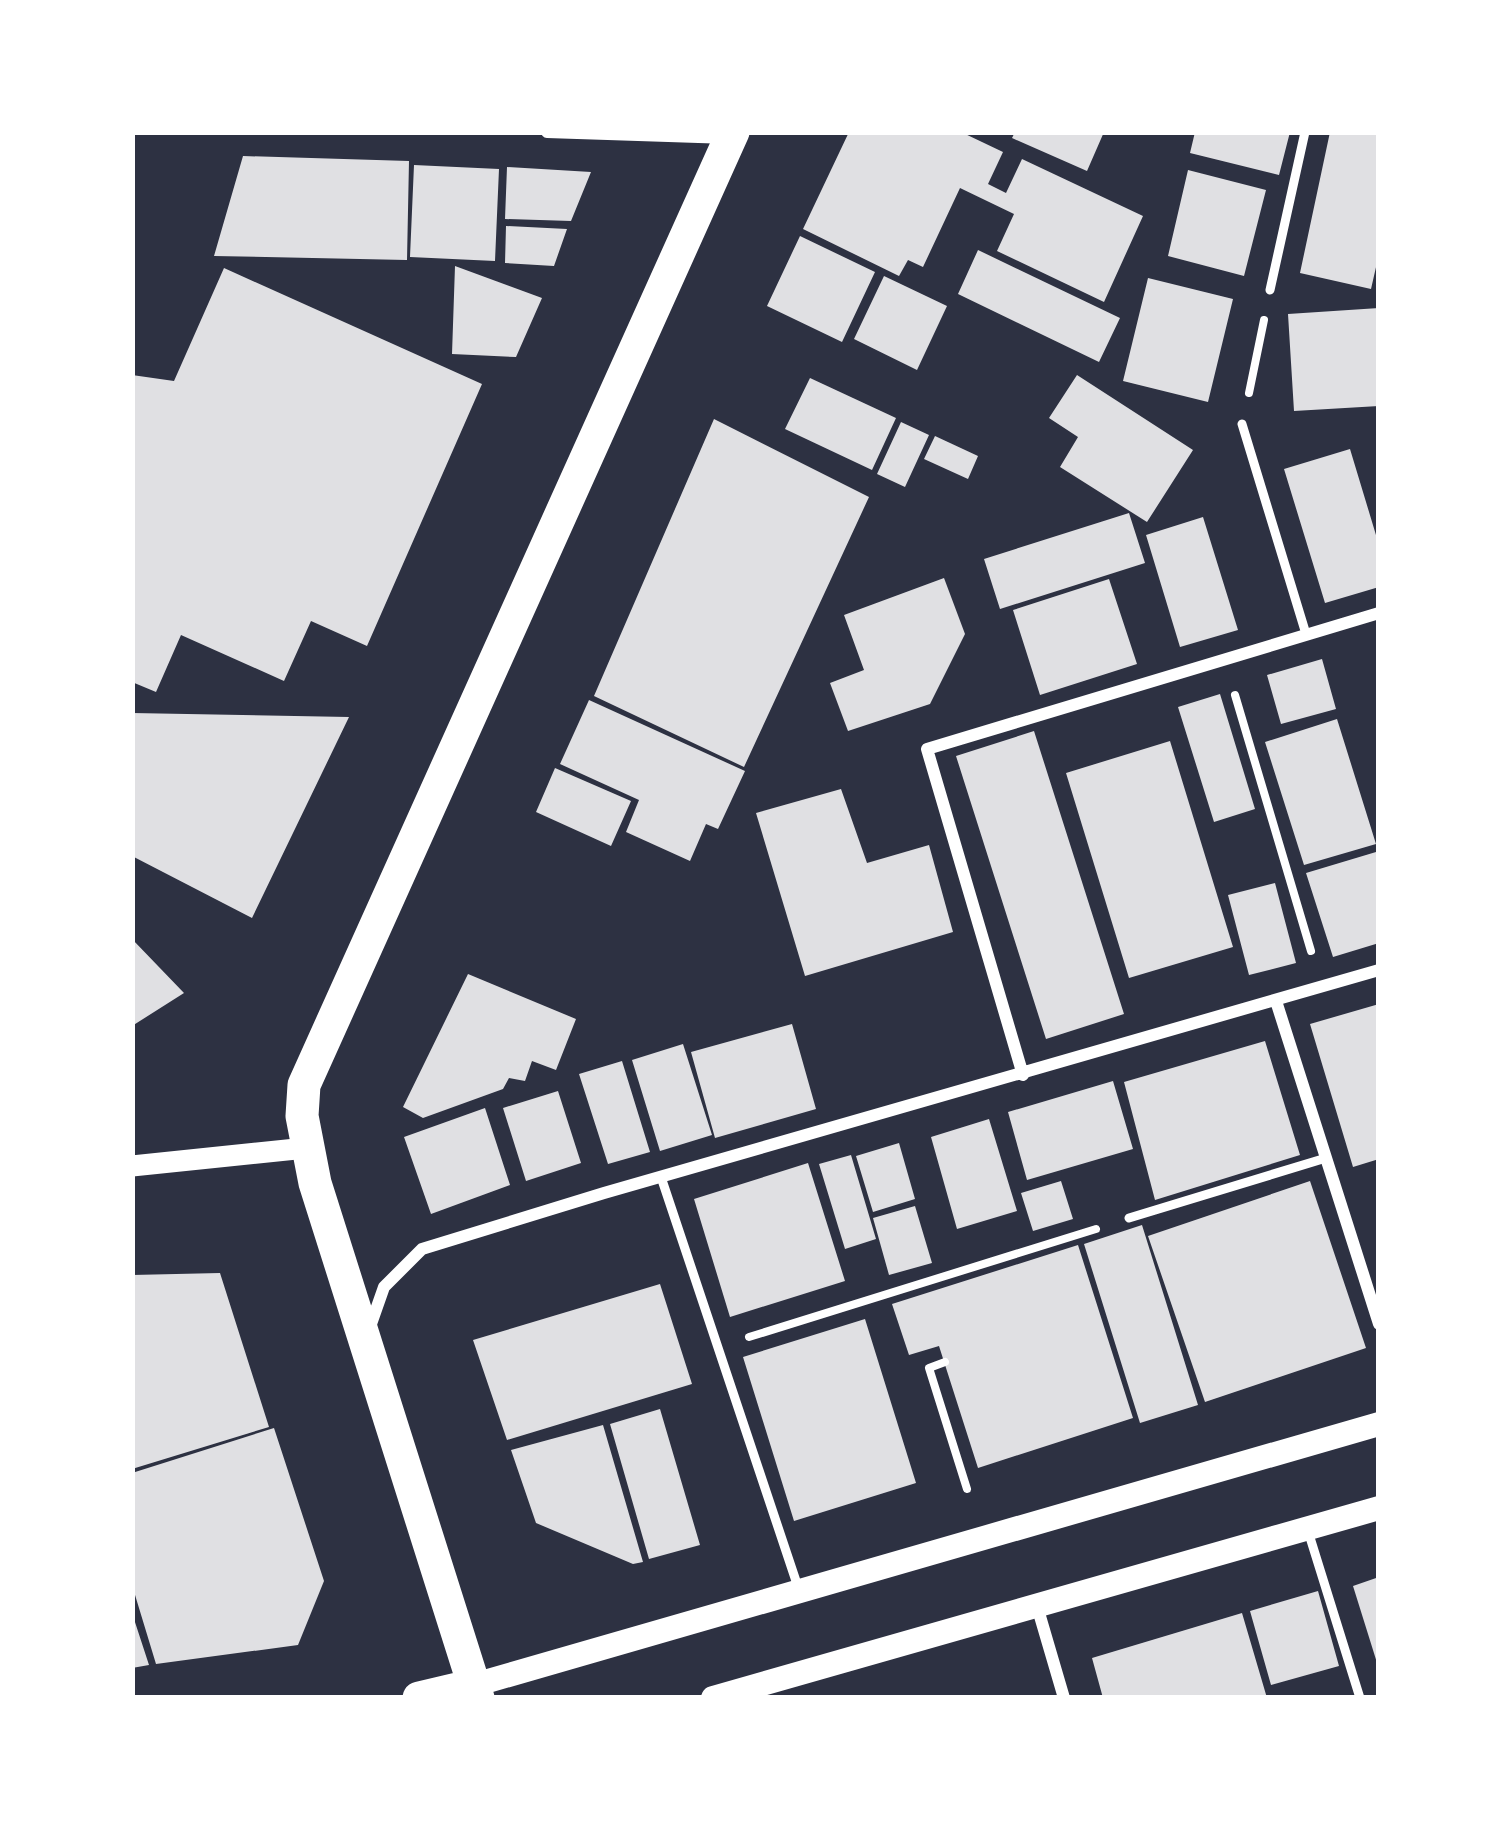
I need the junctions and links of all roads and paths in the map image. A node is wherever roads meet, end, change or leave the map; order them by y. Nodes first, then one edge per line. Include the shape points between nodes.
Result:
1 (547, 132) edge
2 (1305, 132) edge
3 (732, 135) edge
4 (1270, 290) joint
5 (1242, 424) joint
6 (1379, 613) edge
7 (1306, 634) junction
8 (1224, 659) junction
9 (1379, 970) edge
10 (1322, 987) junction
11 (1276, 1000) junction
12 (1023, 1075) junction
13 (307, 1148) junction
14 (1326, 1158) junction
15 (132, 1166) edge
16 (661, 1177) junction
17 (1129, 1218) joint
18 (1379, 1324) edge
19 (719, 1346) junction
20 (370, 1359) junction
21 (945, 1362) dead end
22 (1379, 1424) edge
23 (968, 1490) dead end
24 (1379, 1508) edge
25 (1307, 1529) junction
26 (799, 1589) junction
27 (1037, 1604) junction
28 (476, 1692) edge
29 (419, 1698) edge
30 (712, 1698) edge
31 (1064, 1698) edge
32 (1360, 1698) edge

1 - 3 street
2 - 4 lane
3 - 13 highway via 304,1085
4 - 5 path
5 - 7 lane
6 - 7 street
7 - 8 street
8 - 10 path
8 - 12 street via 927,749
9 - 10 street
10 - 11 street
11 - 12 street
11 - 14 street
12 - 16 street
13 - 15 street
13 - 20 highway
14 - 17 lane
14 - 18 street
16 - 19 lane
16 - 20 street via 422,1249 384,1287 372,1316
17 - 19 path
19 - 26 lane
20 - 28 highway
21 - 23 path via 929,1368
22 - 26 main road
24 - 25 main road
25 - 27 main road
25 - 32 lane
26 - 28 main road
27 - 30 main road
27 - 31 street
28 - 29 highway

